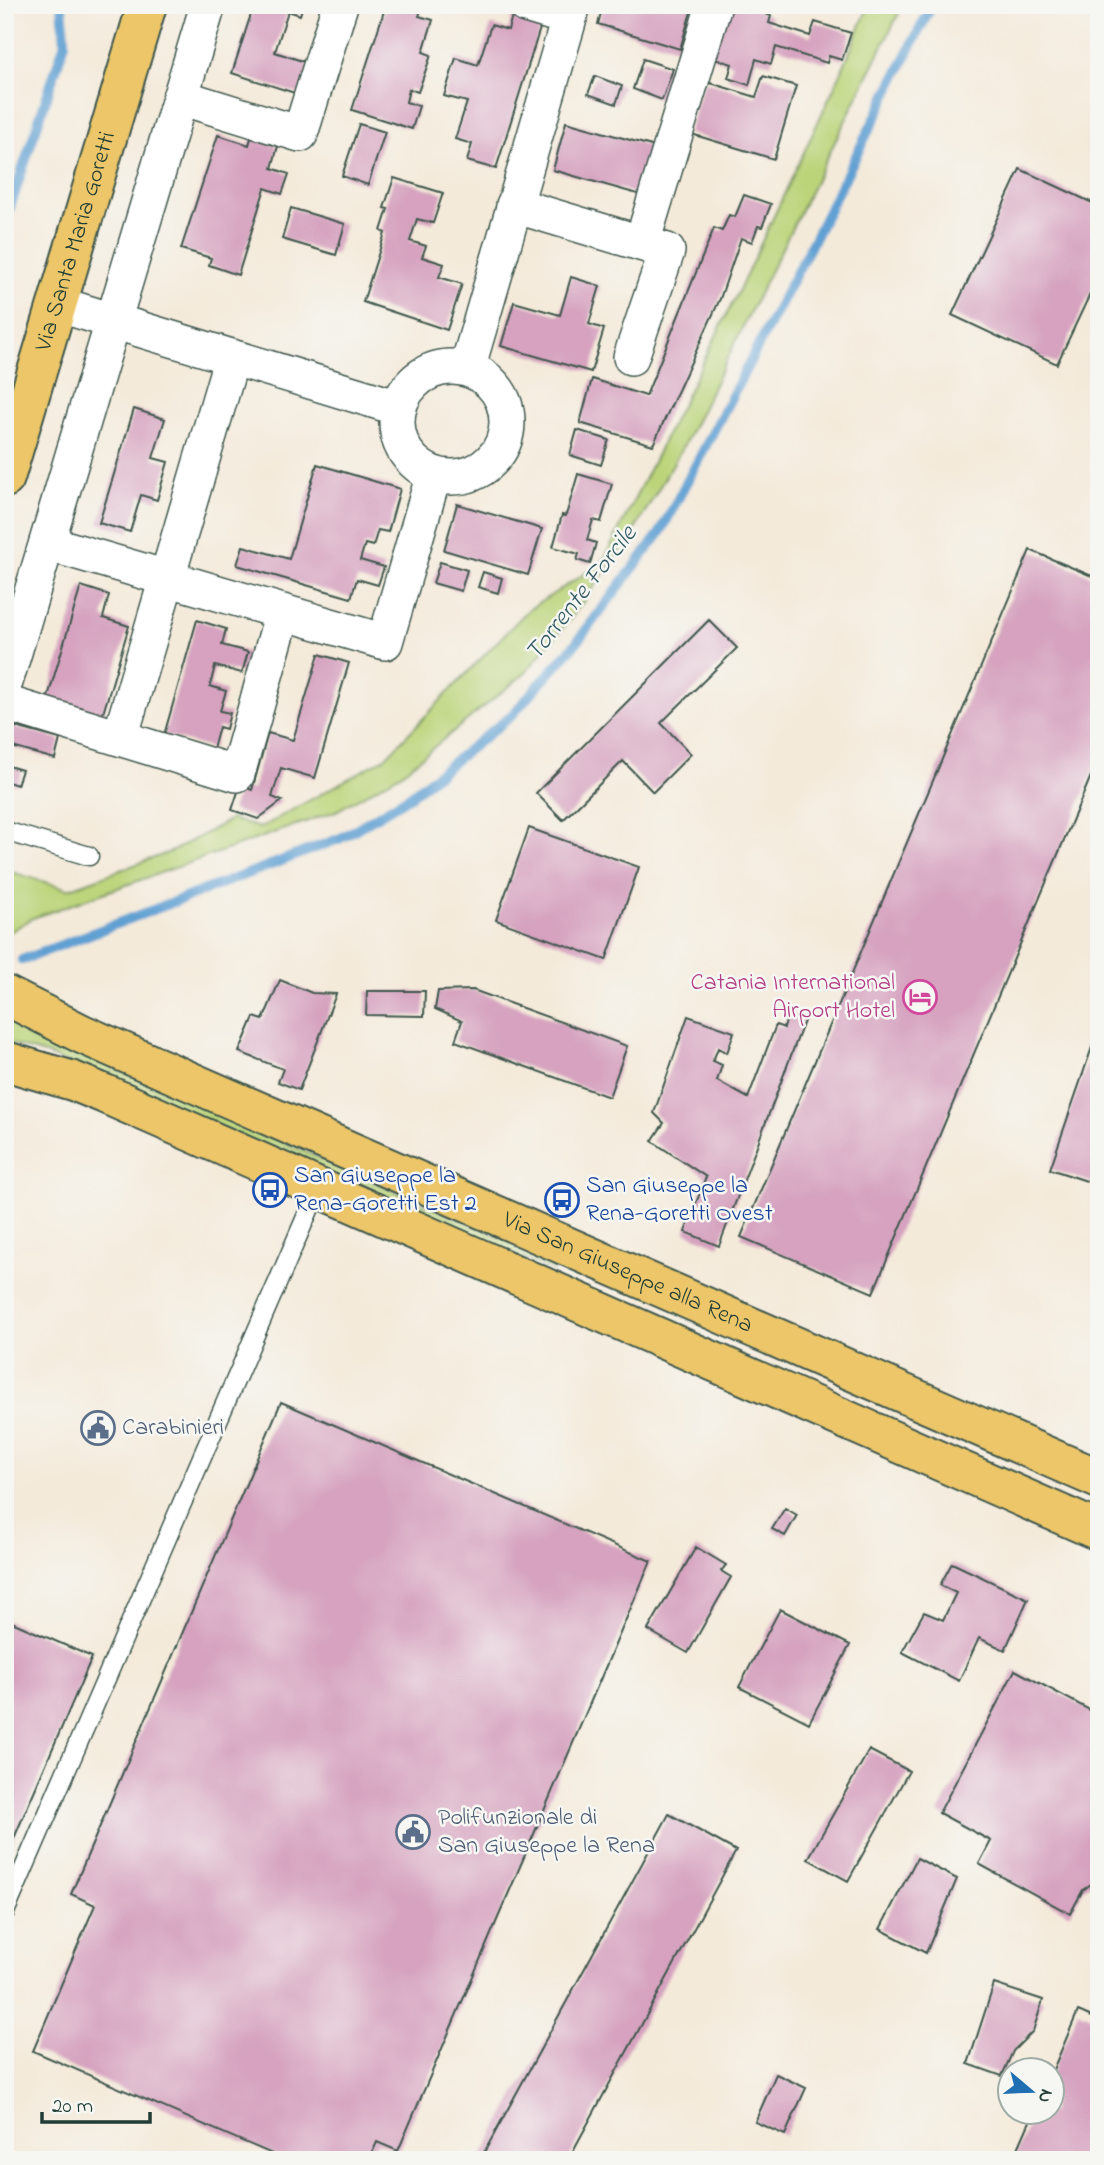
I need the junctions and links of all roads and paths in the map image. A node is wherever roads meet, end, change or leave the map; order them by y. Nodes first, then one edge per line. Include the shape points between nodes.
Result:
1 (147, 5) edge
2 (208, 5) edge
3 (340, 5) edge
4 (526, 5) edge
5 (714, 5) edge
6 (571, 12) edge
7 (180, 97) junction
8 (514, 205) junction
9 (642, 243) junction
10 (57, 304) junction
11 (113, 321) junction
12 (232, 357) junction
13 (631, 357) dead end
14 (467, 369) junction
15 (399, 408) junction
16 (434, 474) junction
17 (5, 478) edge
18 (47, 543) junction
19 (166, 578) junction
20 (283, 612) junction
21 (5, 682) edge
22 (5, 703) edge
23 (120, 738) junction
24 (5, 831) edge
25 (89, 856) dead end
26 (5, 995) edge
27 (5, 1061) edge
28 (319, 1187) junction
29 (586, 1254) junction
30 (566, 1297) junction
31 (708, 1308) junction
32 (689, 1350) junction
33 (1099, 1479) edge
34 (1099, 1531) edge
35 (5, 1912) edge

1 - 10 main road, Via Santa Maria Goretti
2 - 7 street
3 - 7 street via 300,134
4 - 6 street
5 - 9 street
6 - 8 street
7 - 11 street
8 - 9 street
8 - 14 street
9 - 13 street via 667,250
10 - 11 street
10 - 17 main road, Via Santa Maria Goretti
11 - 12 street
11 - 18 street
12 - 15 street
12 - 19 street
14 - 15 street via 433,370 418,379
14 - 16 street via 483,376 505,404 505,440 484,468 467,475
15 - 16 street via 397,424 407,454
16 - 20 street via 386,642
18 - 19 street
18 - 21 street
19 - 20 street
19 - 23 street
20 - 23 street via 237,775
22 - 23 street
24 - 25 lane
26 - 29 main road, Via San Giuseppe alla Rena via 82,1034
27 - 28 main road, Via San Giuseppe alla Rena via 94,1090
28 - 30 main road, Via San Giuseppe alla Rena
28 - 35 lane
29 - 30 main road
29 - 31 main road, Via San Giuseppe alla Rena
30 - 32 main road, Via San Giuseppe alla Rena
31 - 32 main road
31 - 33 main road, Via San Giuseppe alla Rena
32 - 34 main road, Via San Giuseppe alla Rena

